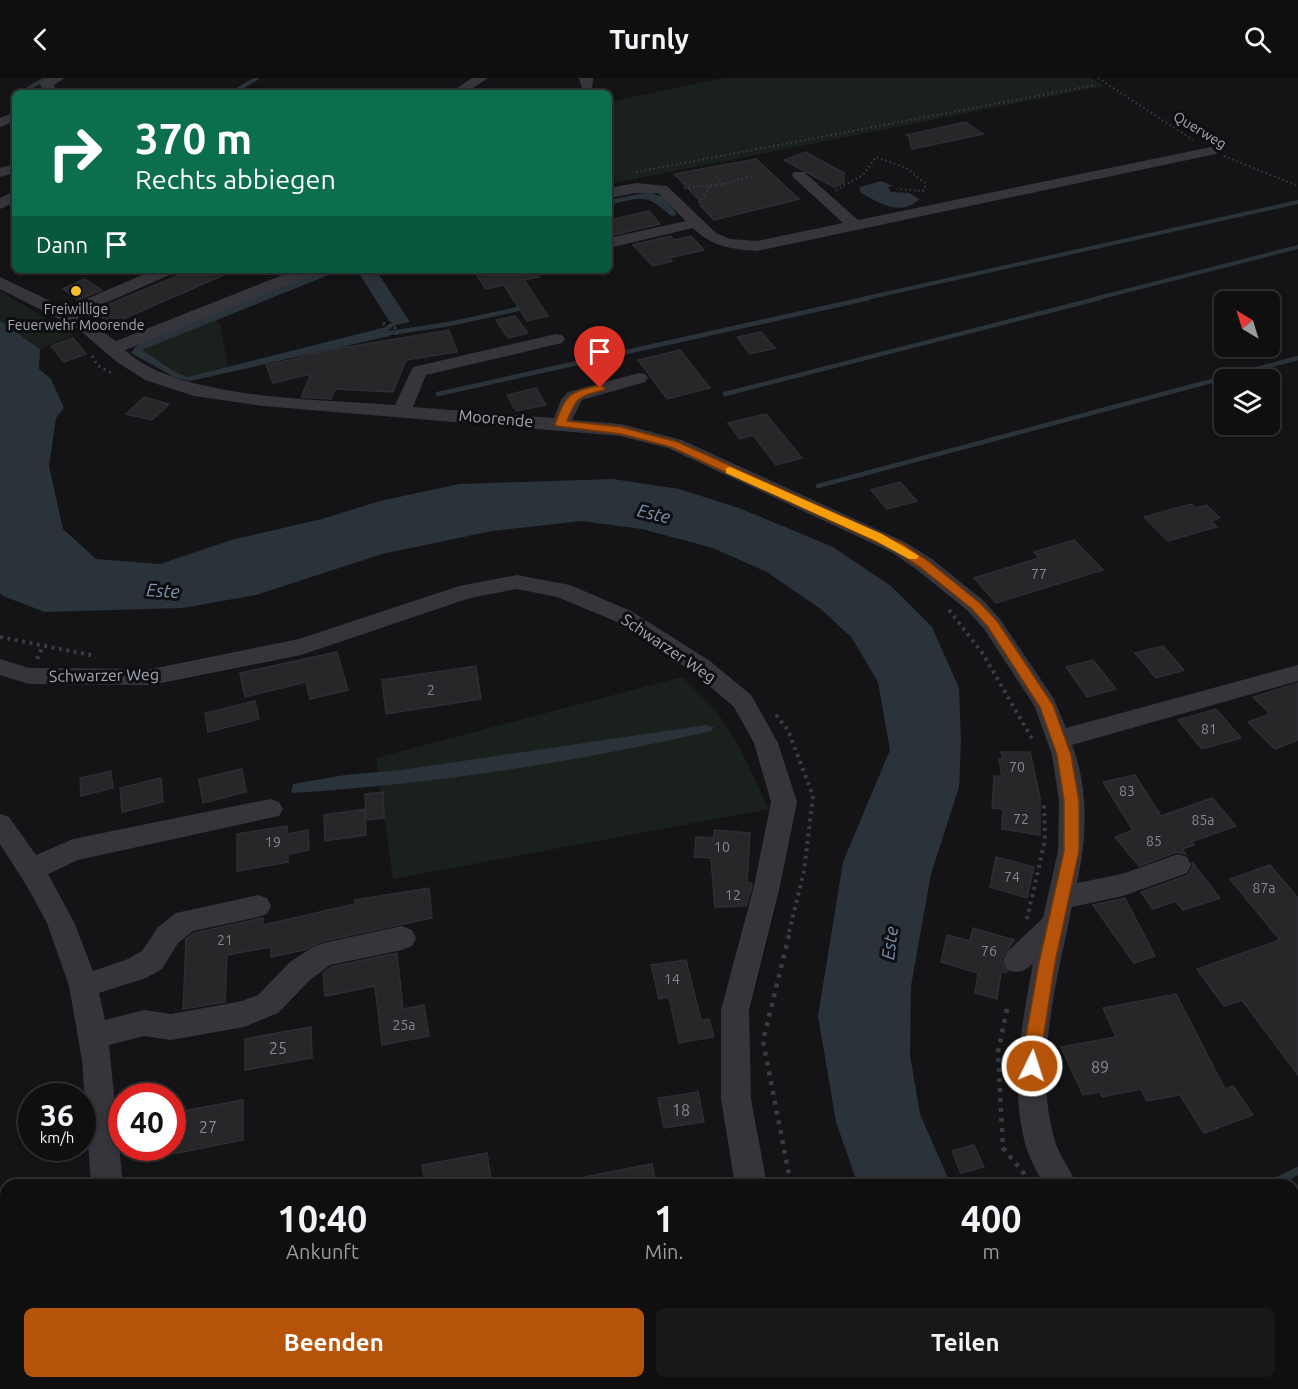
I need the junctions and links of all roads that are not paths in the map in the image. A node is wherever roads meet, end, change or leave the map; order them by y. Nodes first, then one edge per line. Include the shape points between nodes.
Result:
1 (58, 78) edge
2 (482, 78) edge
3 (49, 90) edge
4 (462, 90) edge
5 (1211, 151) road end
6 (800, 175) dead end
7 (612, 193) edge
8 (696, 223) junction
9 (854, 225) junction
10 (612, 242) edge
11 (161, 273) edge
12 (303, 273) edge
13 (0, 282) edge
14 (64, 315) junction
15 (556, 339) dead end
16 (103, 355) junction
17 (639, 378) dead end
18 (402, 410) junction
19 (561, 424) junction
20 (0, 667) edge
21 (1298, 673) edge
22 (1048, 744) junction
23 (270, 810) dead end
24 (0, 824) edge
25 (1178, 865) dead end
26 (32, 870) junction
27 (258, 906) dead end
28 (1059, 911) junction
29 (402, 938) dead end
30 (1017, 961) dead end
31 (83, 986) junction
32 (91, 1037) junction
33 (106, 1179) edge
34 (750, 1179) edge
35 (1057, 1179) edge

1 - 3 street via 47,84
2 - 4 street
5 - 9 street
6 - 9 street
7 - 8 street via 662,189
8 - 9 street via 727,244 757,246
8 - 10 street
11 - 14 street
12 - 16 street
13 - 14 street, Moorende
14 - 16 street, Moorende via 92,330
15 - 18 street via 419,371
16 - 18 street, Moorende via 194,390 263,400
17 - 19 street via 575,396
18 - 19 street, Moorende
19 - 22 street, Moorende via 621,430 675,444 898,547 956,589 992,624 1046,705
20 - 34 street, Schwarzer Weg via 29,675 151,677 301,647 467,591 517,582 562,590 623,616 702,667 742,701 766,743 784,802 735,1010 736,1099
21 - 22 street
22 - 28 street, Moorende via 1064,755 1072,801 1071,851
23 - 26 street via 74,850
24 - 26 street
25 - 28 street
26 - 31 street via 70,947
27 - 31 street via 186,921 168,935 152,960
28 - 30 street
28 - 35 street, Moorende via 1033,1047 1032,1104 1042,1149
29 - 32 street via 323,955 300,971 268,1004 244,1014 171,1027 144,1023
31 - 32 street
32 - 33 street via 100,1073

